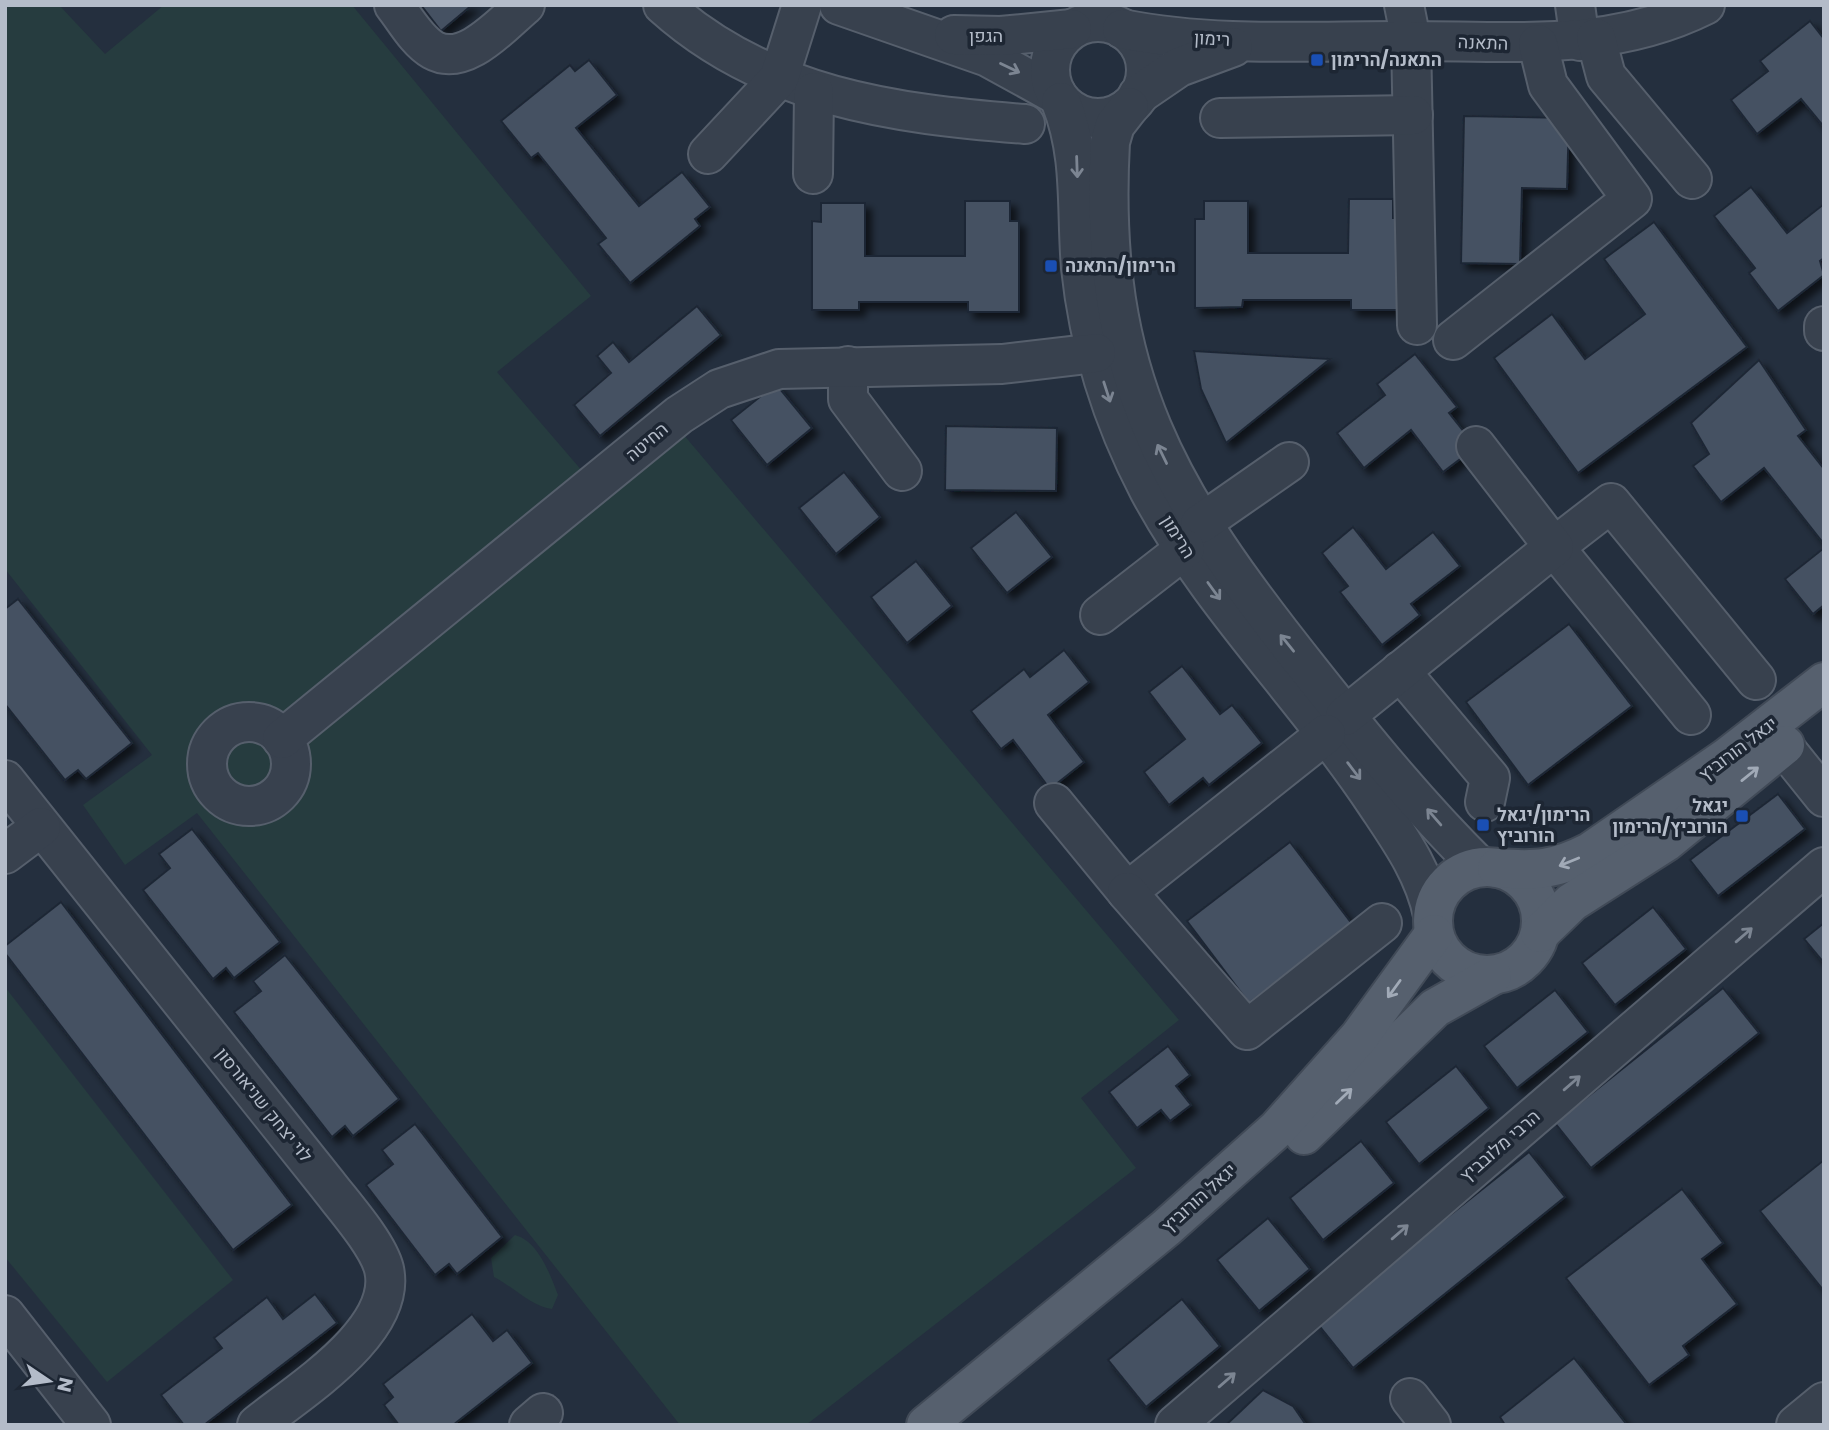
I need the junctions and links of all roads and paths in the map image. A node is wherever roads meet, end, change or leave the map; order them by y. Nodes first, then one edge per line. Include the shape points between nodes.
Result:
1 (394, 5) edge
2 (525, 5) edge
3 (663, 5) edge
4 (802, 5) edge
5 (839, 5) edge
6 (1705, 5) edge
7 (1408, 23) edge
8 (900, 28) junction
9 (1584, 28) edge
10 (1072, 29) junction
11 (1122, 29) junction
12 (1256, 42) junction
13 (1538, 44) junction
14 (779, 78) junction
15 (814, 92) junction
16 (1059, 98) junction
17 (1134, 101) junction
18 (1413, 115) junction
19 (1220, 118) dead end
20 (1025, 124) dead end
21 (708, 154) dead end
22 (813, 174) dead end
23 (1692, 179) dead end
24 (1417, 325) dead end
25 (1453, 340) dead end
26 (1096, 353) junction
27 (848, 366) junction
28 (1476, 446) dead end
29 (1289, 462) dead end
30 (902, 471) dead end
31 (1193, 537) junction
32 (1554, 547) junction
33 (1100, 615) dead end
34 (1400, 671) junction
35 (1756, 680) dead end
36 (1824, 682) edge
37 (1824, 714) edge
38 (1691, 715) dead end
39 (1336, 725) junction
40 (282, 739) dead end
41 (1784, 747) junction
42 (5, 780) edge
43 (1824, 797) edge
44 (1485, 802) dead end
45 (1054, 803) dead end
46 (41, 827) junction
47 (5, 855) edge
48 (1489, 867) junction
49 (1824, 867) edge
50 (1127, 892) junction
51 (1382, 923) dead end
52 (1433, 924) junction
53 (1540, 933) junction
54 (1492, 976) junction
55 (5, 1315) edge
56 (1824, 1402) edge
57 (91, 1425) edge
58 (257, 1425) edge
59 (926, 1425) edge
60 (955, 1425) edge
61 (1175, 1425) edge
62 (1796, 1425) edge

1 - 2 street via 432,49 446,55 460,54 479,43
3 - 14 street via 709,41
4 - 14 street
5 - 8 street, הגפן
6 - 9 street, התאנה via 1653,27
7 - 12 street, התאנה
7 - 13 street, התאנה
7 - 18 street
8 - 10 street, הגפן via 966,36
8 -> 16 street, הגפן via 988,57
9 - 13 street, התאנה
9 - 23 street via 1606,76
10 - 11 street via 1093,22
10 - 16 street via 1051,59 1050,74
11 - 12 street, רימון via 1164,37
11 - 17 street via 1134,38 1144,58 1144,81
12 - 17 street, רימון via 1178,67
13 - 25 street via 1548,85 1632,199
14 - 15 street
14 - 21 street
15 - 20 street via 890,110
15 - 22 street
16 - 17 street via 1073,111 1094,118 1109,117
16 -> 26 street, הרימון via 1077,152 1082,271
31 -> 17 street, הרימון via 1124,351 1116,309 1110,142 1115,125
18 - 19 street
18 - 24 street
26 - 27 street, החיטה via 1002,364
26 -> 31 street, הרימון via 1127,445 1150,491
27 - 30 street via 848,399
27 - 40 street, החיטה via 779,369 719,389 679,415
28 - 32 street
29 - 31 street
31 - 33 street
31 - 39 street, הרימון via 1234,573
32 - 34 street
32 - 35 street via 1611,503
32 - 38 street
34 - 39 street
34 - 44 street via 1490,778
36 -> 48 main road, יגאל הורוביץ via 1735,752 1569,863 1542,871
37 - 41 main road, יגאל הורוביץ
48 -> 39 street, הרימון
39 - 50 street
39 -> 52 street, הרימון via 1423,879
41 - 43 street
53 -> 41 main road, יגאל הורוביץ via 1572,902 1666,842
42 - 46 street, לוי יצחק שניאורסון
45 - 50 street
46 - 47 street
46 - 58 street, לוי יצחק שניאורסון via 327,1184 384,1269 384,1302 365,1335
48 - 52 main road via 1464,872 1450,881 1438,897
48 - 53 main road via 1514,874 1537,899
61 -> 49 street, הרבי מלובביץ
50 - 51 street via 1247,1030
52 - 54 main road via 1441,951 1454,965 1470,974
52 -> 59 main road, יגאל הורוביץ via 1359,1037 1277,1129 1166,1228
53 - 54 main road via 1523,962
60 -> 54 main road, יגאל הורוביץ via 1279,1158 1435,1008
55 - 57 street
56 - 62 street

